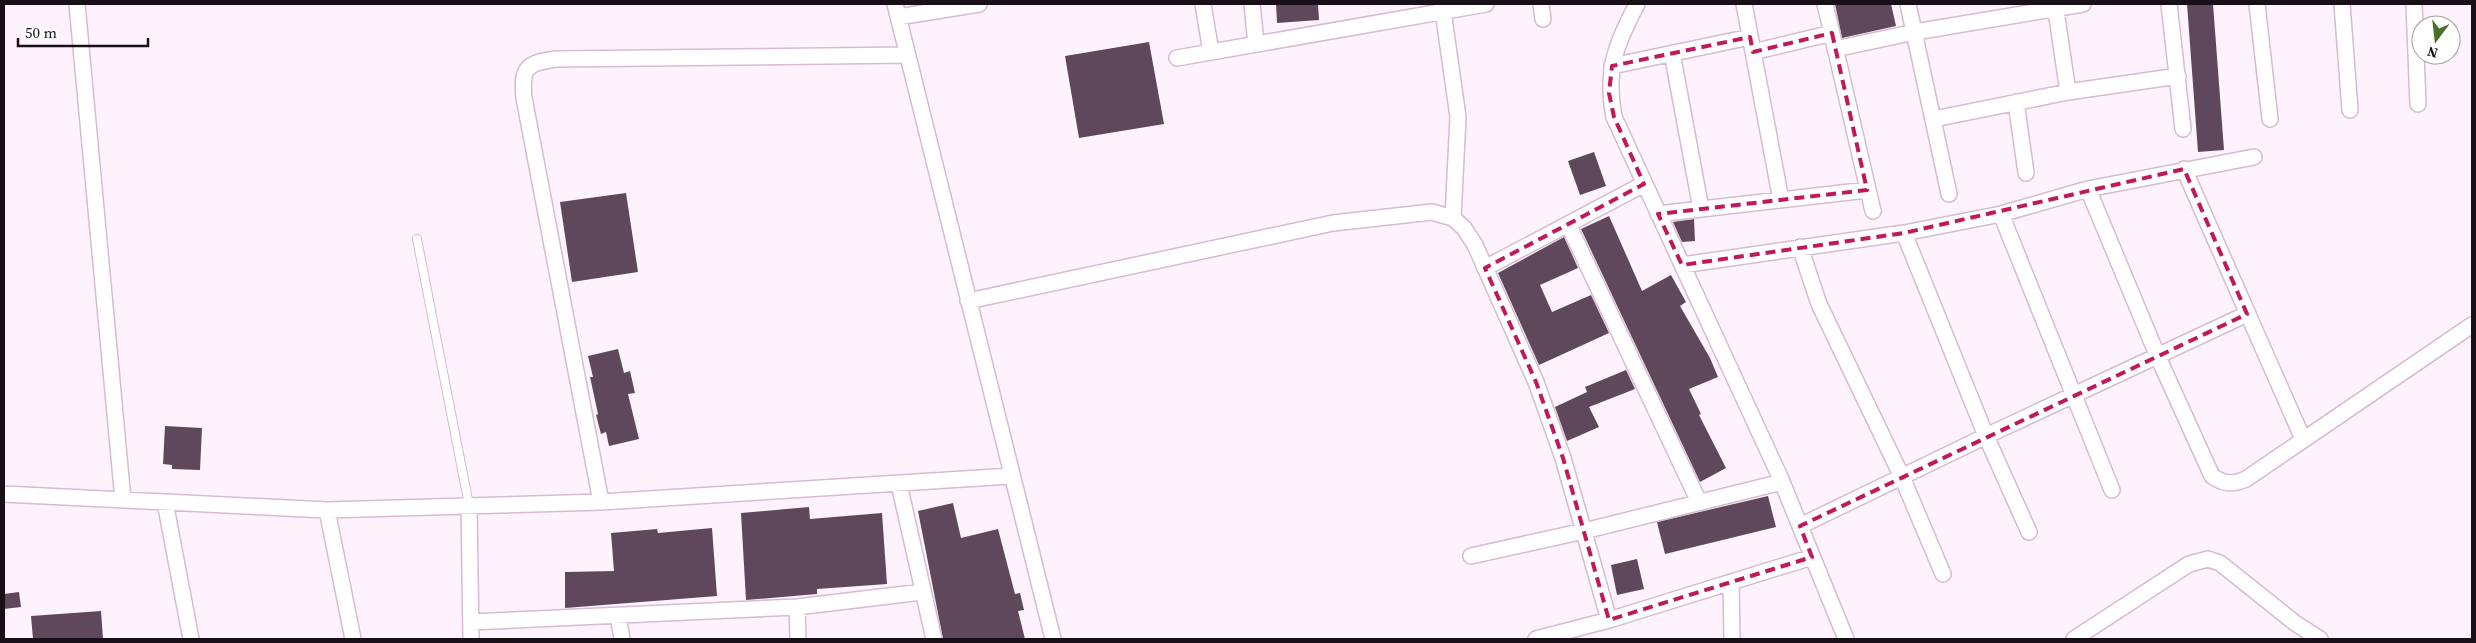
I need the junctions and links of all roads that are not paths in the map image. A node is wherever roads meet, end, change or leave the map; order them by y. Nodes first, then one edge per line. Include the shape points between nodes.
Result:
1 (77, 4) edge
2 (979, 4) edge
3 (1203, 4) edge
4 (1252, 4) edge
5 (1486, 4) edge
6 (1541, 4) edge
7 (1637, 4) edge
8 (1744, 4) edge
9 (1825, 4) edge
10 (1908, 4) edge
11 (2083, 4) edge
12 (2169, 4) edge
13 (2258, 4) edge
14 (2342, 4) edge
15 (2414, 4) edge
16 (2055, 6) edge
17 (1443, 8) edge
18 (896, 11) edge
19 (1543, 19) dead end
20 (1915, 32) junction
21 (1832, 34) junction
22 (1256, 44) junction
23 (1752, 45) junction
24 (1835, 49) junction
25 (1211, 52) junction
26 (1672, 53) junction
27 (907, 54) junction
28 (1176, 58) dead end
29 (1612, 66) junction
30 (2178, 76) junction
31 (2068, 92) junction
32 (2016, 102) junction
33 (2418, 104) dead end
34 (2350, 110) dead end
35 (1934, 119) junction
36 (2270, 119) dead end
37 (2183, 129) dead end
38 (2254, 157) dead end
39 (2184, 169) junction
40 (2026, 173) dead end
41 (1644, 184) junction
42 (2088, 189) junction
43 (1867, 190) junction
44 (1949, 194) dead end
45 (1781, 200) junction
46 (1702, 209) junction
47 (1873, 211) dead end
48 (1658, 214) junction
49 (2001, 214) junction
50 (1452, 218) junction
51 (1568, 224) junction
52 (1904, 233) junction
53 (417, 240) dead end
54 (1800, 247) junction
55 (1682, 265) junction
56 (1485, 268) junction
57 (968, 301) junction
58 (2247, 314) junction
59 (2472, 325) edge
60 (2158, 357) junction
61 (2072, 396) junction
62 (1986, 436) junction
63 (2303, 439) junction
64 (1011, 476) junction
65 (1902, 477) junction
66 (1782, 482) junction
67 (899, 484) junction
68 (2112, 490) dead end
69 (4, 494) edge
70 (123, 500) junction
71 (165, 502) junction
72 (601, 502) junction
73 (1699, 502) junction
74 (469, 506) junction
75 (327, 510) junction
76 (1800, 526) junction
77 (1584, 531) junction
78 (2029, 532) dead end
79 (1471, 556) dead end
80 (1812, 557) junction
81 (1943, 574) dead end
82 (1731, 582) junction
83 (922, 592) junction
84 (797, 607) junction
85 (618, 616) junction
86 (1609, 620) junction
87 (471, 622) junction
88 (191, 639) edge
89 (353, 639) edge
90 (471, 639) edge
91 (622, 639) edge
92 (798, 639) edge
93 (934, 639) edge
94 (1052, 639) edge
95 (1538, 639) edge
96 (1732, 639) edge
97 (1846, 639) edge
98 (2074, 639) edge
99 (2320, 639) edge

1 - 70 street
2 - 18 street
3 - 25 street
4 - 22 street
5 - 17 street
6 - 19 street
7 - 29 street via 1621,35
8 - 23 street
9 - 21 street
10 - 20 street
11 - 16 street
12 - 30 street
13 - 36 street
14 - 34 street
15 - 33 street
16 - 20 street
16 - 31 street
17 - 22 street
17 - 50 street via 1458,118
18 - 27 street
20 - 24 street
20 - 35 street
21 - 23 street
21 - 24 street
22 - 25 street
23 - 26 street
23 - 45 street
24 - 43 street
25 - 28 street
26 - 29 street
26 - 46 street
27 - 57 street
27 - 72 street via 556,59 534,62 526,70 522,81 524,98
29 - 41 street via 1609,93 1614,116
30 - 31 street
30 - 37 street
31 - 32 street
32 - 35 street
32 - 40 street
35 - 44 street
38 - 39 street
39 - 42 street
39 - 58 street
41 - 48 street
41 - 51 street
42 - 49 street
42 - 60 street
43 - 45 street
43 - 47 street
45 - 46 street
46 - 48 street
48 - 55 street
49 - 52 street
49 - 61 street
50 - 56 street via 1464,228
50 - 57 street via 1432,212 1333,222
51 - 56 street
51 - 73 street
52 - 54 street
52 - 62 street
53 - 74 lane
54 - 55 street
54 - 65 street via 1819,304
55 - 66 street
56 - 77 street via 1536,382
57 - 64 street
58 - 60 street
58 - 63 street
59 - 63 street
60 - 61 street
60 - 63 street via 2212,476 2222,483 2235,484 2246,479
61 - 62 street
61 - 68 street
62 - 65 street
62 - 78 street
64 - 67 street
64 - 94 street
65 - 76 street
65 - 81 street
66 - 73 street
66 - 76 street
67 - 72 street
67 - 83 street
69 - 70 street
70 - 71 street
71 - 75 street
71 - 88 street
72 - 74 street
73 - 77 street
74 - 75 street
74 - 87 street
75 - 89 street
76 - 80 street
77 - 79 street
77 - 86 street
80 - 82 street
80 - 97 street
82 - 86 street
82 - 96 street
83 - 84 street
83 - 93 street
84 - 85 street
84 - 92 street
85 - 87 street
85 - 91 street
86 - 95 street
87 - 90 street
98 - 99 street via 2189,564 2208,559 2220,563

